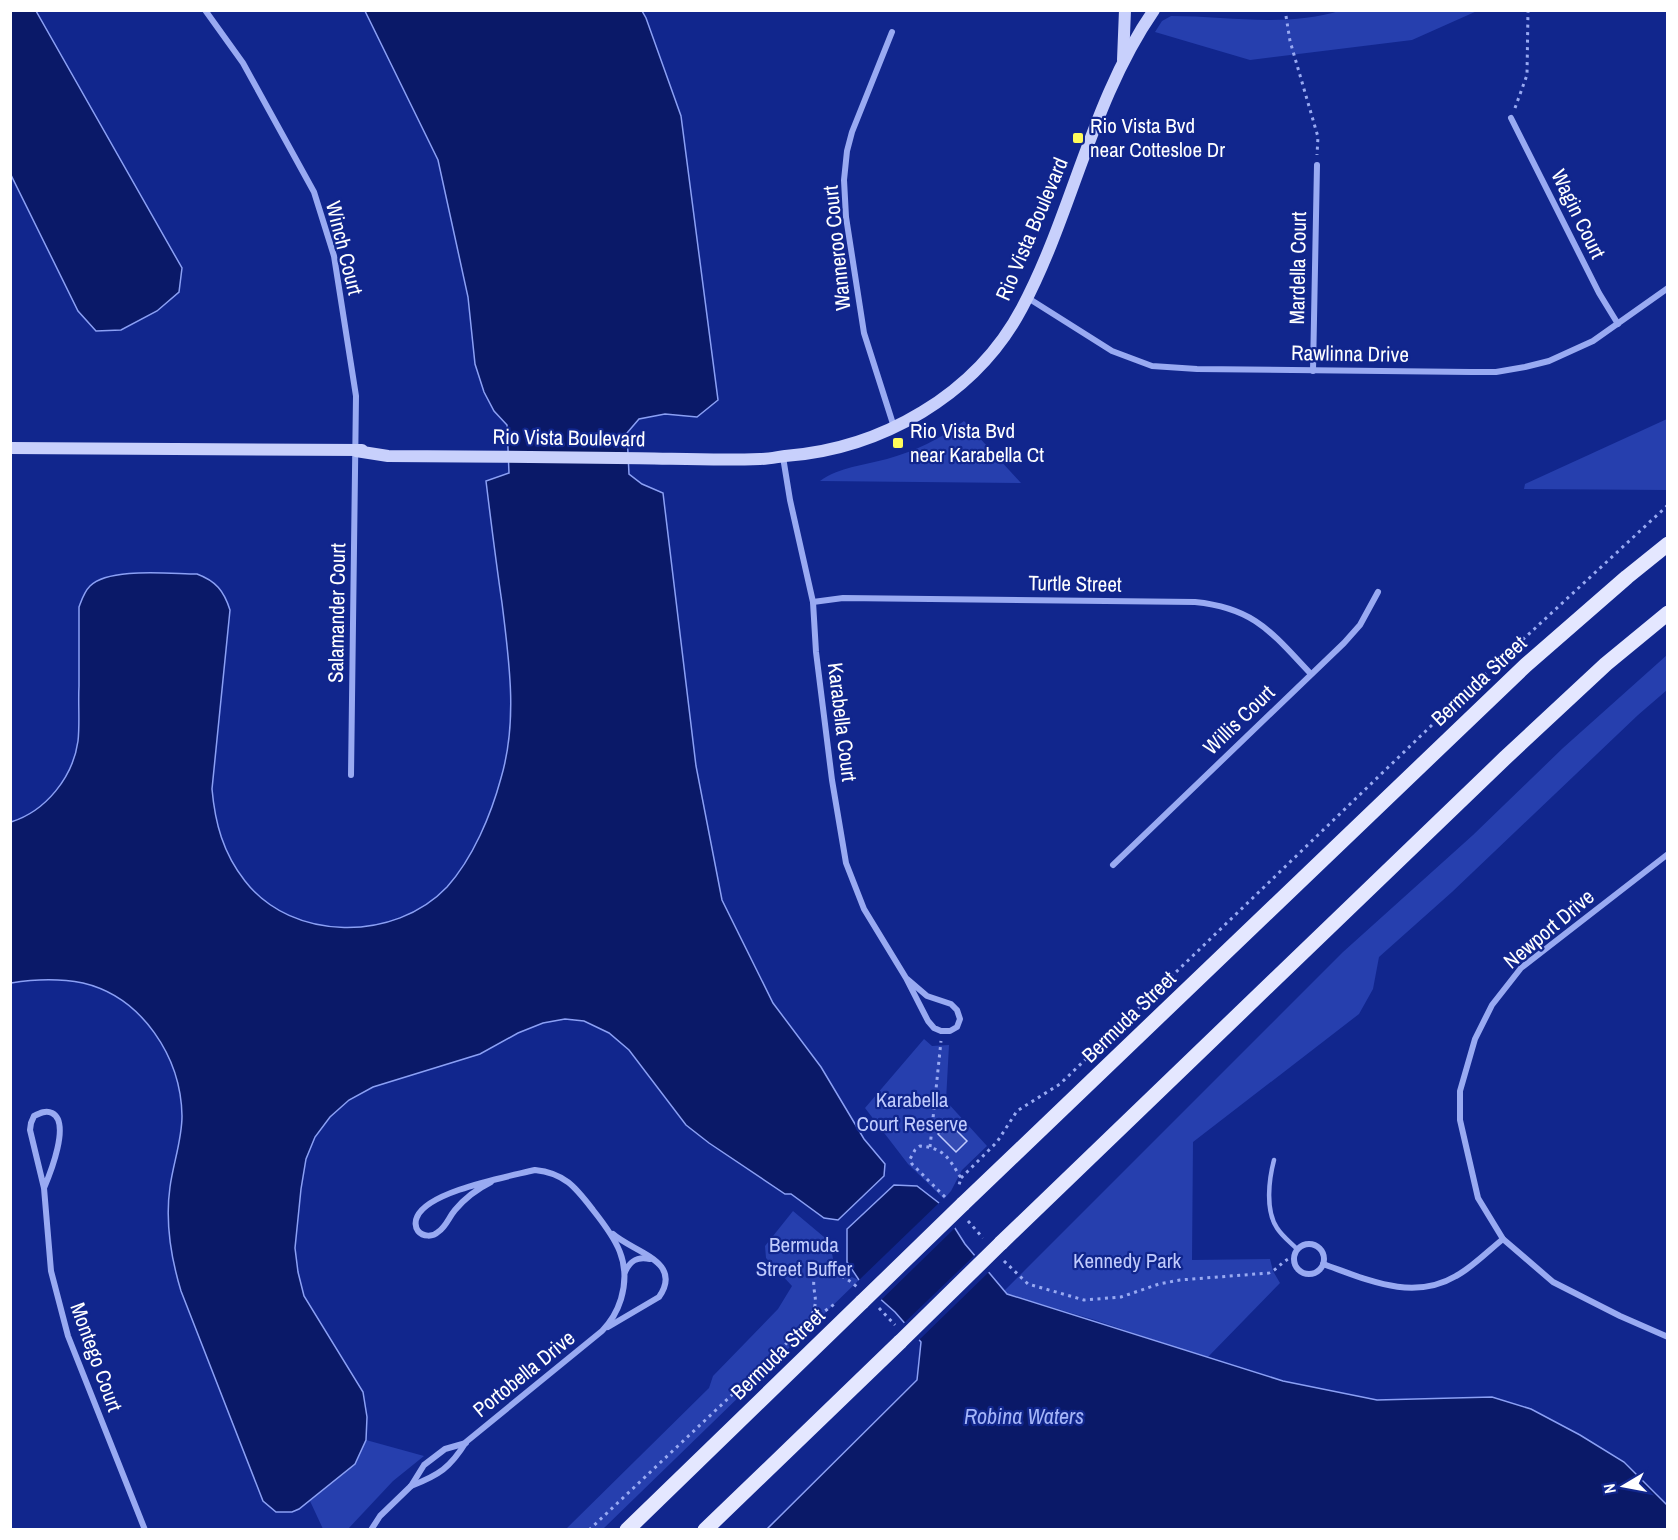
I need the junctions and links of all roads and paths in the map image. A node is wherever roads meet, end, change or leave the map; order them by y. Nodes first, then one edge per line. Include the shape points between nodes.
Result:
1 (205, 10) edge
2 (1125, 10) edge
3 (1154, 10) edge
4 (1528, 10) edge
5 (1286, 16) dead end
6 (892, 32) dead end
7 (1123, 60) junction
8 (1511, 118) joint
9 (1317, 165) joint
10 (1668, 288) edge
11 (1027, 297) junction
12 (1618, 324) junction
13 (1313, 371) junction
14 (894, 427) junction
15 (10, 448) edge
16 (356, 451) junction
17 (782, 456) junction
18 (1668, 505) edge
19 (1668, 544) edge
20 (1378, 592) dead end
21 (813, 602) junction
22 (1668, 613) edge
23 (1311, 674) junction
24 (351, 775) dead end
25 (1668, 854) edge
26 (1113, 865) dead end
27 (906, 978) junction
28 (941, 1031) junction
29 (930, 1147) junction
30 (1274, 1160) dead end
31 (961, 1178) junction
32 (491, 1182) junction
33 (44, 1188) junction
34 (945, 1197) dead end
35 (962, 1205) junction
36 (609, 1231) junction
37 (1503, 1239) junction
38 (996, 1247) junction
39 (1297, 1249) junction
40 (1293, 1257) junction
41 (659, 1264) junction
42 (1323, 1264) junction
43 (624, 1272) junction
44 (844, 1298) dead end
45 (602, 1331) junction
46 (1668, 1337) edge
47 (466, 1442) junction
48 (411, 1486) junction
49 (145, 1530) edge
50 (371, 1530) edge
51 (589, 1530) edge
52 (627, 1530) edge
53 (705, 1530) edge

1 - 16 street, Winch Court via 243,63 314,192 334,256 356,396
2 - 7 street, Rio Vista Boulevard
3 - 7 street, Rio Vista Boulevard
4 - 8 path via 1527,75
5 - 9 path via 1318,137
6 - 14 street, Wanneroo Court via 852,132 844,180 864,333
7 - 11 street, Rio Vista Boulevard
8 - 12 street, Wagin Court
9 - 13 street, Mardella Court
10 - 12 street, Rawlinna Drive
11 - 13 street, Rawlinna Drive via 1112,351 1152,366
11 - 14 street, Rio Vista Boulevard via 1004,336 968,377 921,413
12 - 13 street, Rawlinna Drive via 1557,358 1496,372
14 - 17 street, Rio Vista Boulevard via 841,448
15 - 16 street, Rio Vista Boulevard
16 - 17 street, Rio Vista Boulevard via 388,448 763,460
16 - 24 street, Salamander Court
17 - 21 street, Karabella Court
18 - 31 path via 1470,688 1060,1084 1017,1111 997,1142
19 - 35 main road, Bermuda Street via 1526,664
20 - 23 street, Willis Court via 1360,625
21 - 23 street, Turtle Street via 843,598 1217,604 1252,618 1271,632
21 - 27 street, Karabella Court via 832,780 846,863 864,909
22 - 38 main road via 1606,664 1505,758
23 - 26 street, Willis Court
25 - 37 street, Newport Drive via 1521,968 1492,1005 1475,1039 1460,1091 1460,1120 1478,1198
27 - 28 street, Karabella Court via 928,1021
27 - 28 street, Karabella Court via 927,996 957,1010 957,1027
28 - 29 path
29 - 31 path via 944,1152
29 - 34 path via 920,1146 910,1159
30 - 39 lane via 1270,1180 1272,1218
31 - 35 path
32 - 32 street, Portobella Drive via 465,1199 437,1234 423,1235 418,1231 417,1218 426,1206 452,1192
32 - 36 street, Portobella Drive via 535,1170 556,1174 578,1191
33 - 33 street, Montego Court via 30,1130 34,1116 46,1112 58,1118 60,1131
33 - 49 street, Montego Court via 51,1270 68,1335
35 - 38 path
35 - 52 main road, Bermuda Street, bridge
36 - 41 street, Portobella Drive
36 - 43 street, Portobella Drive via 619,1249
37 - 42 street via 1458,1275 1429,1287 1398,1288
37 - 46 street, Newport Drive via 1553,1282
38 - 40 path via 1028,1284 1084,1300 1121,1297 1180,1280 1269,1273
38 - 53 main road, bridge
39 - 40 street
39 - 42 street via 1306,1244 1317,1246 1323,1254
40 - 42 street via 1302,1273 1317,1272
41 - 43 street via 637,1258
41 - 45 street, Portobella Drive via 666,1278 664,1290
43 - 45 street, Portobella Drive via 625,1285 618,1309
44 - 51 path via 808,1323
45 - 47 street, Portobella Drive
47 - 48 street, Portobella Drive via 454,1461 436,1476
47 - 48 street, Portobella Drive via 445,1449 424,1465
48 - 50 street, Portobella Drive

